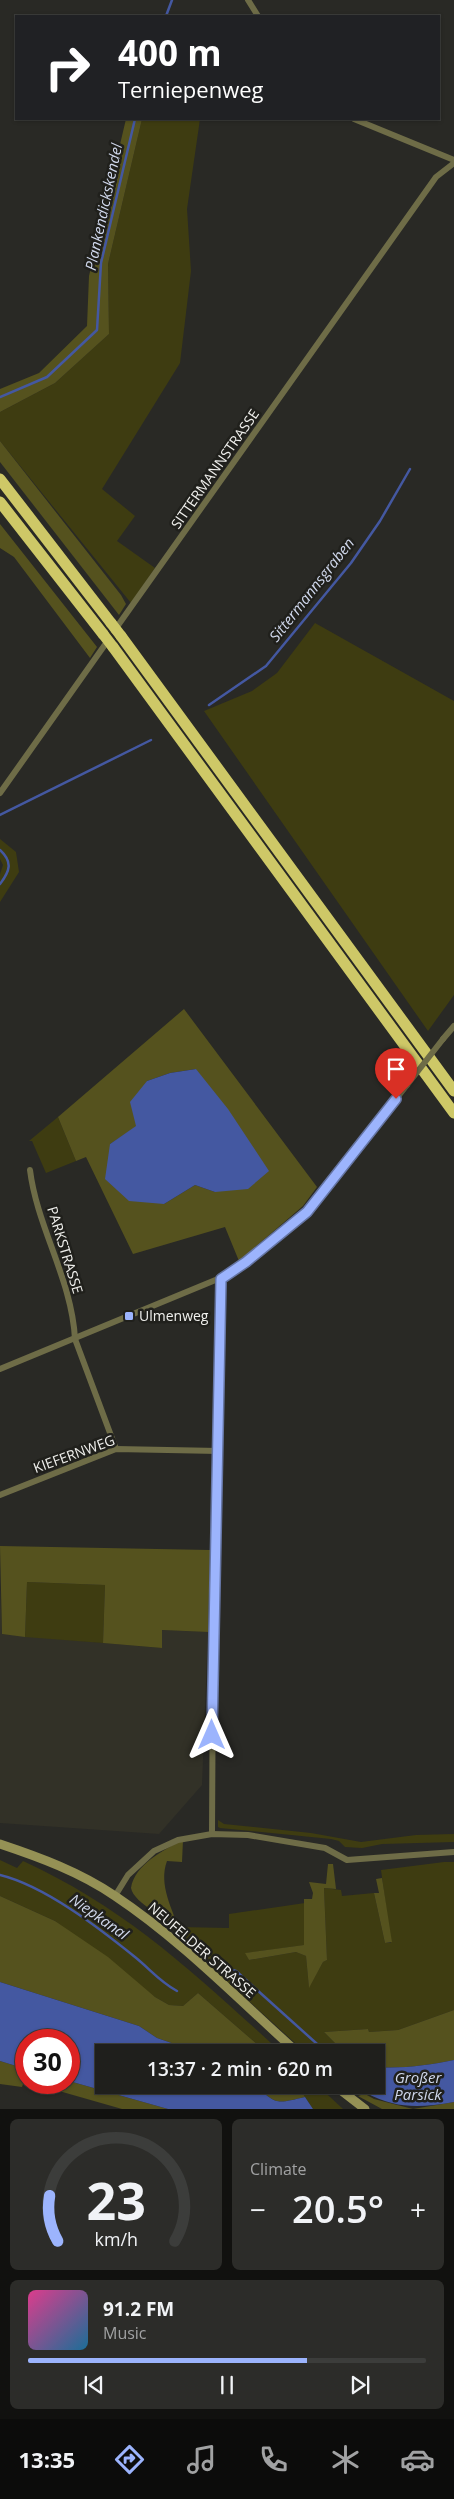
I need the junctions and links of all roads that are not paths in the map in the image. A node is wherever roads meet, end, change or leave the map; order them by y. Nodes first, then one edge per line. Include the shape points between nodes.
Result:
1 (248, 0) edge
2 (257, 15) edge
3 (356, 120) edge
4 (454, 162) edge
5 (0, 479) edge
6 (0, 502) edge
7 (0, 793) edge
8 (454, 1026) edge
9 (454, 1091) edge
10 (454, 1113) edge
11 (30, 1170) dead end
12 (221, 1279) junction
13 (75, 1339) junction
14 (0, 1369) edge
15 (116, 1449) junction
16 (219, 1451) junction
17 (0, 1495) edge
18 (212, 1834) junction
19 (0, 1844) edge
20 (454, 1852) edge
21 (115, 1896) junction
22 (288, 2044) edge
23 (346, 2094) edge
24 (365, 2109) edge

1 - 2 street
3 - 4 street
4 - 7 street, SITTERMANNSTRASSE via 436,177
5 - 9 highway, bridge via 267,832
6 - 10 highway, bridge via 113,647
8 - 12 street, bridge via 307,1212
11 - 13 street, PARKSTRASSE via 32,1190 58,1260
12 - 13 street
12 - 16 street
13 - 14 street
13 - 15 street
15 - 16 street, KIEFERNWEG
15 - 17 street, KIEFERNWEG
16 - 18 street
18 - 20 street via 248,1835 325,1848 346,1860
18 - 21 street via 178,1840 154,1851 128,1875
19 - 21 main road, NEUFELDER STRASSE via 74,1873
21 - 22 main road, NEUFELDER STRASSE via 166,1934
23 - 24 main road

